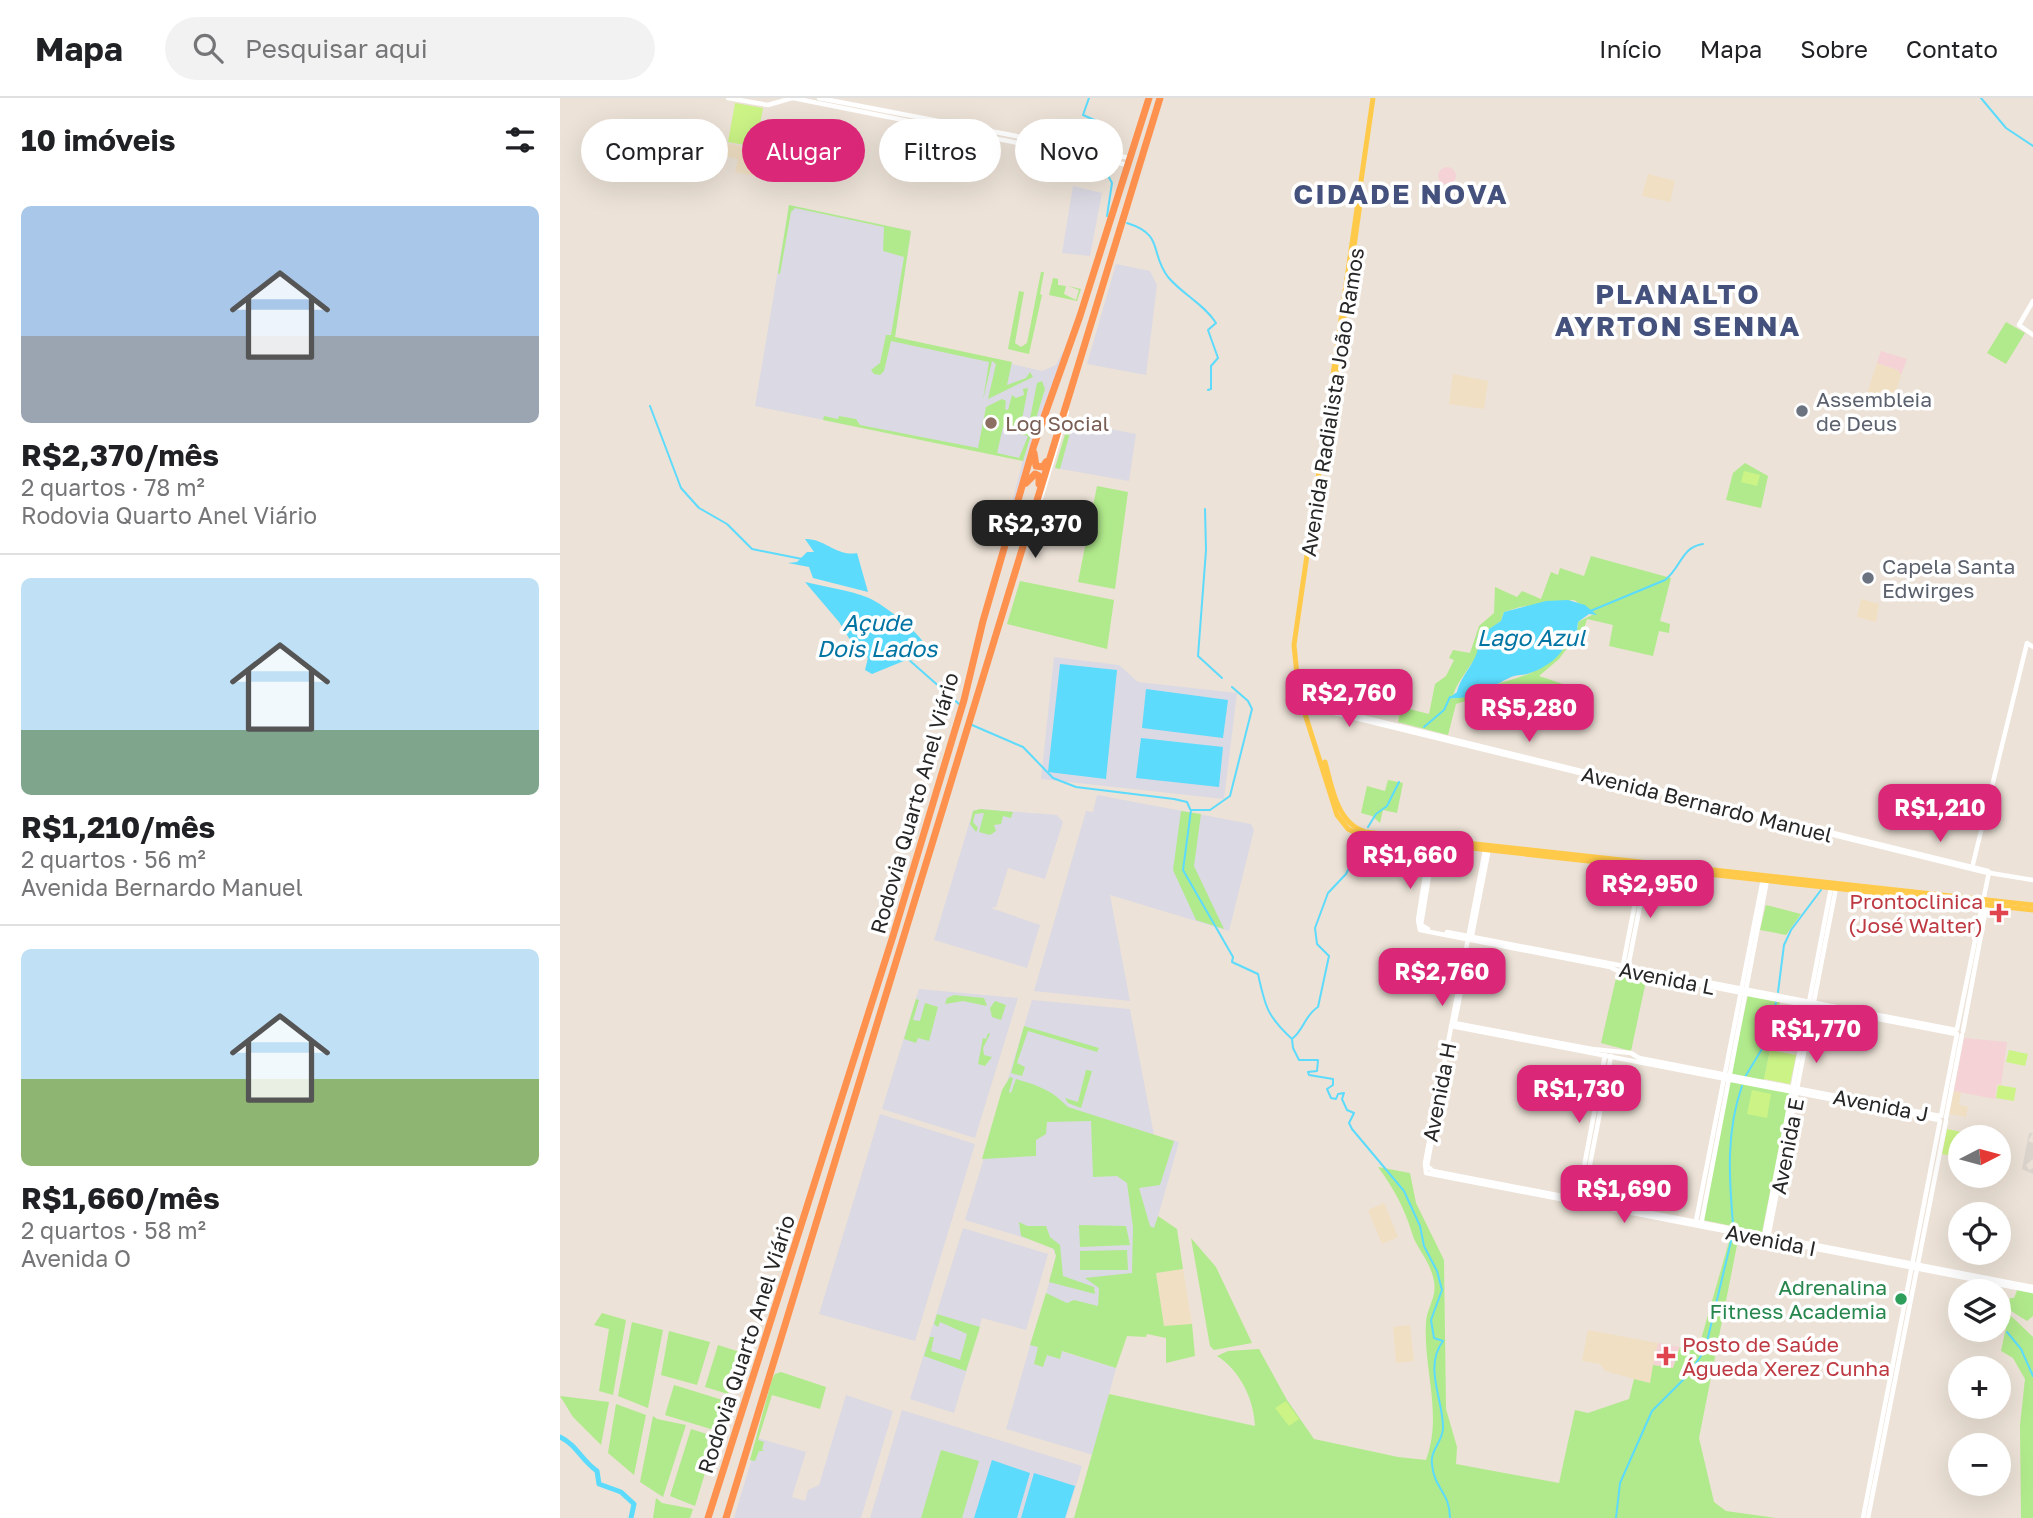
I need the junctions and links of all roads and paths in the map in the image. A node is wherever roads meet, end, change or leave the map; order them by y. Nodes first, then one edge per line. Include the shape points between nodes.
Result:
1 (728, 98) edge
2 (792, 98) edge
3 (819, 98) edge
4 (1149, 98) edge
5 (1160, 98) edge
6 (1374, 98) edge
7 (802, 100) edge
8 (1129, 161) junction
9 (1105, 236) junction
10 (1116, 236) junction
11 (2033, 301) edge
12 (2033, 335) edge
13 (1070, 387) junction
14 (1034, 445) junction
15 (1051, 452) junction
16 (1020, 493) junction
17 (1038, 495) junction
18 (2033, 647) edge
19 (1304, 704) junction
20 (968, 725) junction
21 (934, 798) junction
22 (945, 800) junction
23 (1339, 813) junction
24 (1432, 844) junction
25 (1487, 848) junction
26 (1645, 865) junction
27 (1972, 867) junction
28 (1989, 872) junction
29 (1765, 879) junction
30 (2033, 880) edge
31 (1834, 888) junction
32 (1986, 901) junction
33 (2033, 905) edge
34 (2033, 910) edge
35 (893, 936) junction
36 (1470, 937) junction
37 (903, 939) junction
38 (1625, 966) junction
39 (1679, 979) junction
40 (1744, 991) junction
41 (1811, 1004) junction
42 (1453, 1025) junction
43 (1959, 1032) junction
44 (858, 1048) junction
45 (868, 1052) junction
46 (1608, 1056) junction
47 (1664, 1065) junction
48 (1727, 1077) junction
49 (859, 1080) junction
50 (848, 1081) junction
51 (1795, 1090) junction
52 (1942, 1119) junction
53 (1428, 1172) joint
54 (1580, 1201) junction
55 (1698, 1224) junction
56 (1766, 1237) junction
57 (1915, 1266) junction
58 (2033, 1289) edge
59 (767, 1330) junction
60 (780, 1335) junction
61 (734, 1439) junction
62 (747, 1444) junction
63 (708, 1518) edge
64 (726, 1518) edge
65 (1866, 1518) edge

1 - 2 street via 768,105
2 - 7 street
3 - 8 street
4 - 8 highway, Rodovia Quarto Anel Viário
5 - 10 highway, Rodovia Quarto Anel Viário
6 - 19 main road, Avenida Radialista João Ramos via 1302,604 1297,657
7 - 8 street
8 - 9 highway, Rodovia Quarto Anel Viário
9 - 10 highway
9 - 14 highway, Rodovia Quarto Anel Viário
10 - 13 highway, Rodovia Quarto Anel Viário
11 - 12 street via 2019,325
13 - 15 highway, Rodovia Quarto Anel Viário
13 - 20 street via 1055,456
14 - 15 highway via 1040,468
14 - 16 highway, Rodovia Quarto Anel Viário
15 - 17 highway, Rodovia Quarto Anel Viário
16 - 17 highway via 1035,474 1039,477
16 - 21 highway, Rodovia Quarto Anel Viário
17 - 20 highway, Rodovia Quarto Anel Viário
18 - 27 street via 2027,643
19 - 23 main road, Avenida Radialista João Ramos
19 - 27 street, Avenida Bernardo Manuel
20 - 22 highway, Rodovia Quarto Anel Viário
21 - 22 highway
21 - 35 highway, Rodovia Quarto Anel Viário
22 - 37 highway, Rodovia Quarto Anel Viário
23 - 24 main road via 1348,830 1362,836
23 - 25 main road via 1365,832
24 - 25 main road
24 - 36 street, Avenida L via 1418,916 1420,927
25 - 26 main road
25 - 36 street, Avenida H
26 - 29 main road
26 - 38 street
27 - 28 street, Avenida Bernardo Manuel
28 - 30 street, Avenida Bernardo Manuel
28 - 32 street
29 - 31 main road
29 - 32 main road
29 - 40 street
31 - 32 main road
31 - 41 street, Avenida E
32 - 33 main road
32 - 34 main road
32 - 43 street
35 - 37 highway
35 - 44 highway, Rodovia Quarto Anel Viário
36 - 38 street, Avenida L
36 - 39 street, Avenida L via 1610,967 1620,973
36 - 42 street, Avenida H
37 - 45 highway, Rodovia Quarto Anel Viário
38 - 39 street, Avenida L
39 - 40 street, Avenida L
40 - 41 street, Avenida L
40 - 48 street
41 - 43 street, Avenida L
41 - 51 street, Avenida E
42 - 46 street, Avenida J
42 - 47 street, Avenida J via 1632,1053
42 - 53 street, Avenida H via 1425,1163
43 - 52 street
44 - 45 highway
44 - 50 highway, Rodovia Quarto Anel Viário
45 - 49 highway, Rodovia Quarto Anel Viário
46 - 47 street, Avenida J
46 - 54 street
47 - 48 street, Avenida J
48 - 51 street, Avenida J
48 - 55 street
49 - 50 highway
49 - 60 highway, Rodovia Quarto Anel Viário
50 - 59 highway, Rodovia Quarto Anel Viário
51 - 52 street, Avenida J
51 - 56 street, Avenida E
52 - 57 street
53 - 54 street, Avenida I
54 - 55 street, Avenida I
55 - 56 street, Avenida I
56 - 57 street, Avenida I
57 - 58 street, Avenida I
57 - 65 street
59 - 60 highway
59 - 61 highway, Rodovia Quarto Anel Viário
60 - 62 highway, Rodovia Quarto Anel Viário
61 - 62 highway
61 - 63 highway, Rodovia Quarto Anel Viário
62 - 64 highway, Rodovia Quarto Anel Viário

